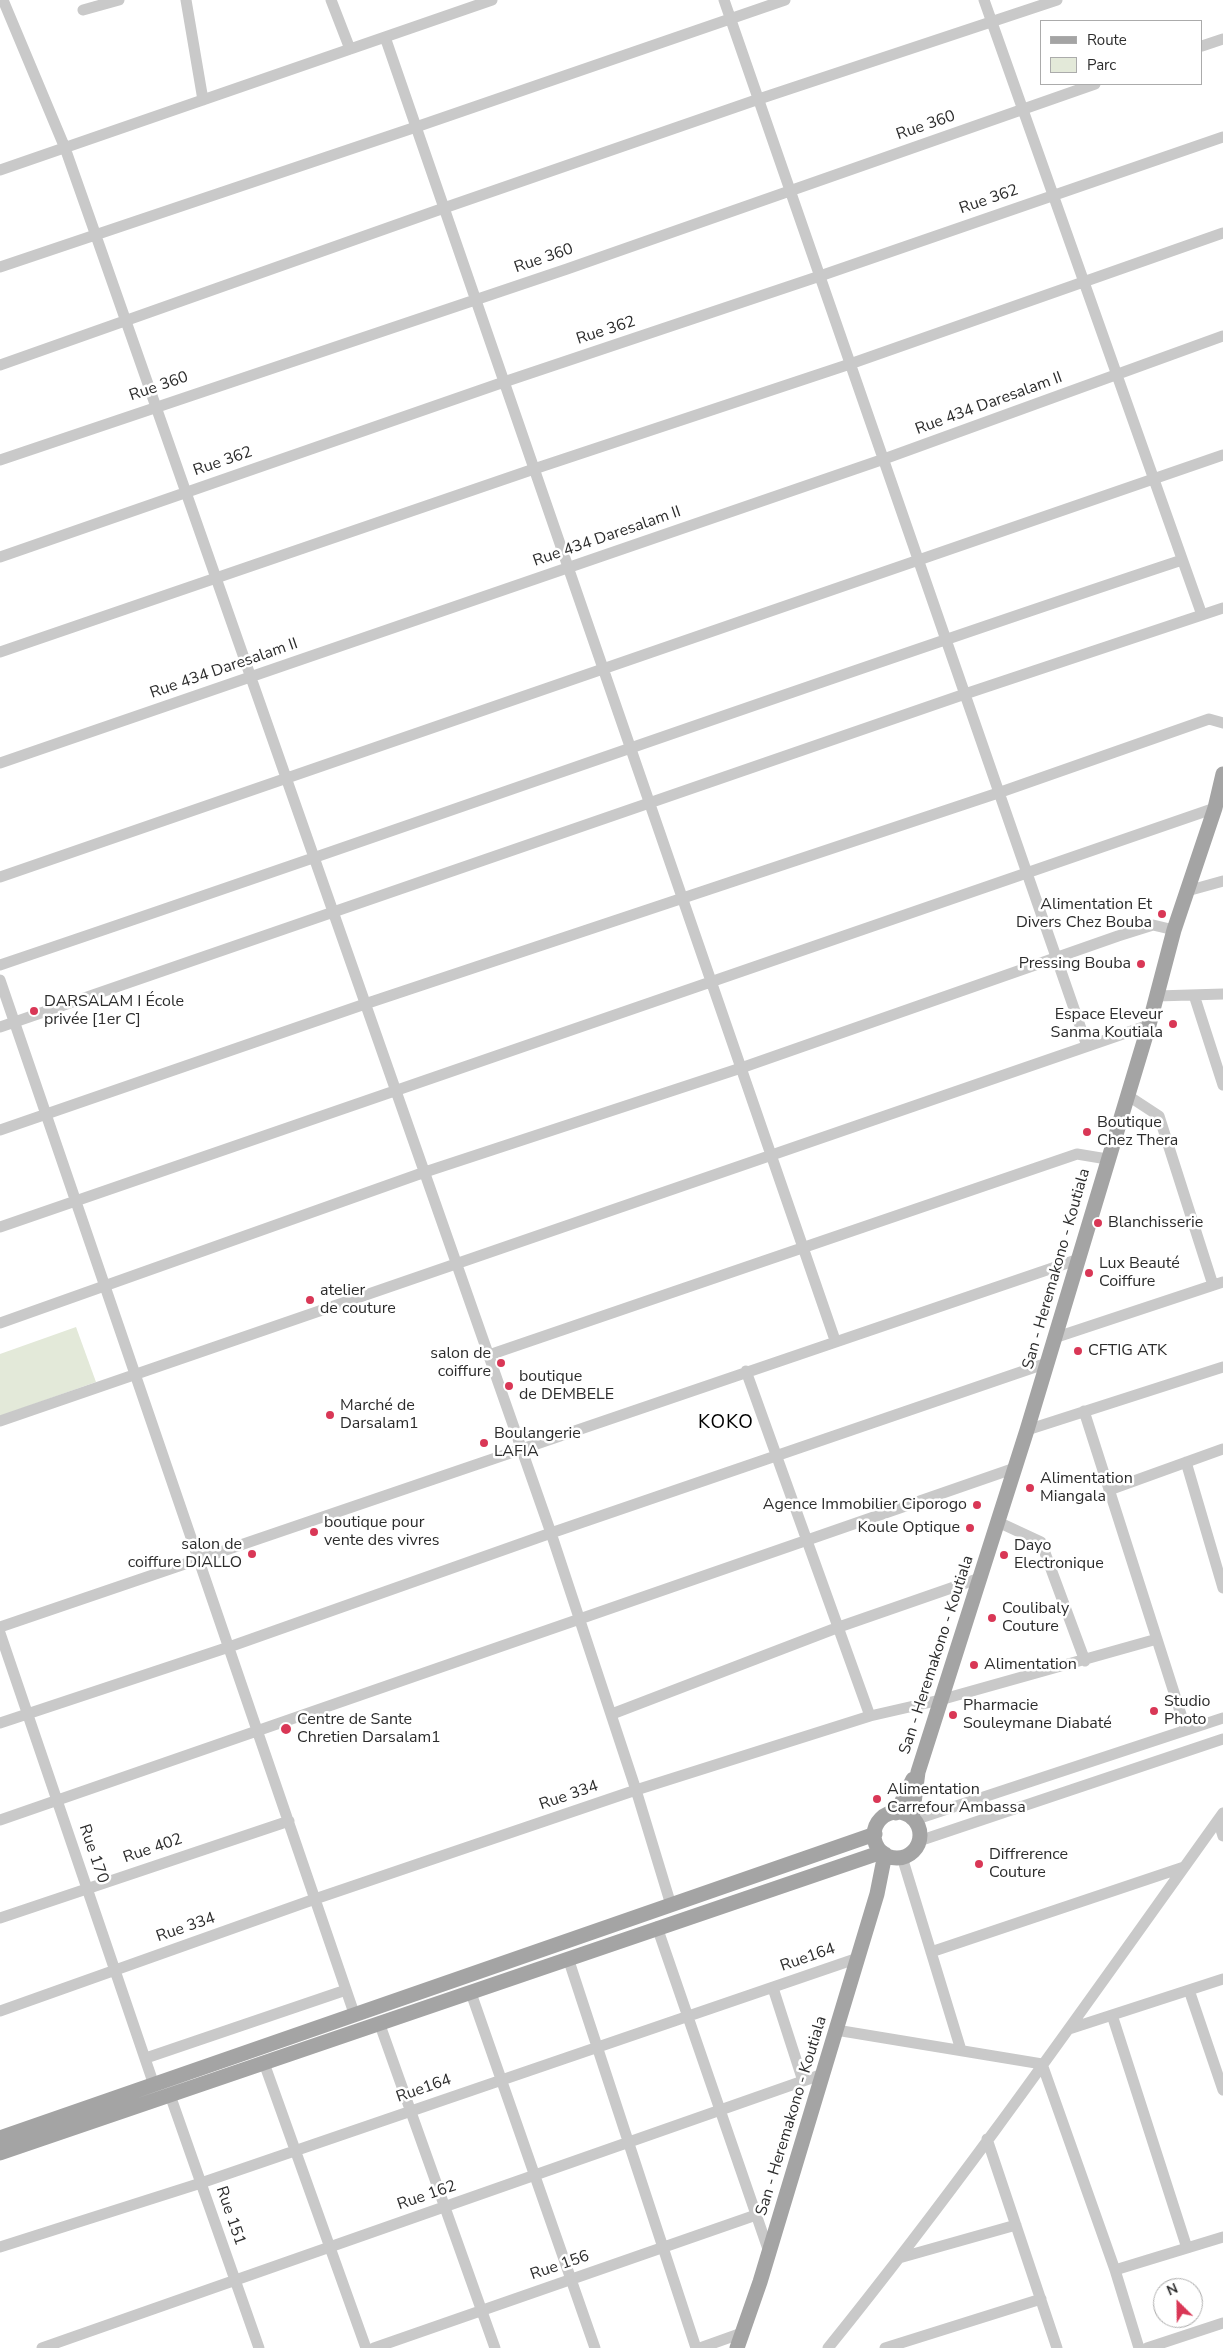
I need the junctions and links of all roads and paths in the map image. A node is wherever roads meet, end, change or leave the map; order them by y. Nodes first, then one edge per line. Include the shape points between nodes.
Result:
1 (3, 0) edge
2 (119, 0) edge
3 (186, 0) edge
4 (331, 0) edge
5 (492, 0) edge
6 (724, 0) edge
7 (784, 0) edge
8 (984, 0) edge
9 (1057, 0) edge
10 (472, 3) edge
11 (83, 10) dead end
12 (730, 18) junction
13 (992, 22) junction
14 (385, 37) junction
15 (1223, 39) edge
16 (1203, 46) edge
17 (350, 49) junction
18 (1092, 85) edge
19 (203, 100) junction
20 (759, 100) junction
21 (1023, 109) junction
22 (416, 127) junction
23 (1223, 137) edge
24 (66, 148) junction
25 (0, 170) edge
26 (790, 191) junction
27 (1053, 194) junction
28 (444, 208) junction
29 (96, 233) junction
30 (1223, 233) edge
31 (0, 266) edge
32 (820, 276) junction
33 (1084, 282) junction
34 (475, 299) junction
35 (126, 321) junction
36 (1223, 336) edge
37 (850, 364) junction
38 (0, 365) edge
39 (1117, 375) junction
40 (504, 382) junction
41 (156, 406) junction
42 (1223, 455) edge
43 (884, 459) junction
44 (0, 460) edge
45 (534, 469) junction
46 (1154, 478) junction
47 (186, 492) junction
48 (0, 557) edge
49 (918, 560) junction
50 (1182, 560) junction
51 (568, 568) junction
52 (216, 577) junction
53 (1223, 608) edge
54 (1202, 615) junction
55 (946, 639) junction
56 (0, 652) edge
57 (603, 669) junction
58 (251, 677) junction
59 (965, 694) junction
60 (1223, 723) edge
61 (630, 748) junction
62 (0, 763) edge
63 (1223, 774) edge
64 (286, 778) junction
65 (998, 793) junction
66 (649, 803) junction
67 (1215, 808) junction
68 (315, 859) junction
69 (1027, 873) junction
70 (0, 877) edge
71 (1223, 881) edge
72 (1187, 891) junction
73 (681, 897) junction
74 (334, 913) junction
75 (1174, 930) junction
76 (1056, 958) junction
77 (0, 965) edge
78 (0, 980) edge
79 (711, 982) junction
80 (1223, 994) edge
81 (1194, 995) junction
82 (1157, 996) junction
83 (365, 1004) junction
84 (14, 1022) junction
85 (1149, 1025) junction
86 (0, 1027) edge
87 (1087, 1046) junction
88 (741, 1068) junction
89 (1223, 1085) edge
90 (396, 1090) junction
91 (1127, 1095) junction
92 (46, 1114) junction
93 (0, 1130) edge
94 (771, 1156) junction
95 (1107, 1159) junction
96 (425, 1172) junction
97 (76, 1201) junction
98 (0, 1227) edge
99 (802, 1246) junction
100 (1079, 1258) junction
101 (457, 1264) junction
102 (1218, 1284) edge
103 (105, 1285) junction
104 (0, 1322) edge
105 (1054, 1338) junction
106 (835, 1340) junction
107 (489, 1355) junction
108 (1047, 1363) junction
109 (1223, 1367) edge
110 (746, 1371) junction
111 (135, 1374) junction
112 (1084, 1411) junction
113 (0, 1421) edge
114 (1027, 1430) junction
115 (522, 1449) junction
116 (1223, 1449) edge
117 (777, 1454) junction
118 (1186, 1462) junction
119 (1015, 1468) junction
120 (1109, 1490) junction
121 (998, 1522) junction
122 (551, 1533) junction
123 (808, 1540) junction
124 (199, 1560) junction
125 (980, 1578) junction
126 (1223, 1588) edge
127 (580, 1619) junction
128 (0, 1627) edge
129 (839, 1628) junction
130 (0, 1633) edge
131 (1157, 1639) junction
132 (229, 1647) junction
133 (1085, 1660) junction
134 (940, 1700) junction
135 (28, 1714) junction
136 (612, 1714) junction
137 (870, 1716) junction
138 (1223, 1718) edge
139 (0, 1723) edge
140 (1186, 1730) junction
141 (258, 1731) junction
142 (1223, 1739) edge
143 (918, 1772) junction
144 (636, 1790) junction
145 (58, 1800) junction
146 (896, 1813) junction
147 (1220, 1816) edge
148 (914, 1819) junction
149 (0, 1820) edge
150 (288, 1822) junction
151 (874, 1834) junction
152 (1223, 1836) edge
153 (919, 1841) junction
154 (884, 1853) junction
155 (902, 1857) junction
156 (1184, 1867) junction
157 (88, 1888) junction
158 (877, 1894) junction
159 (315, 1899) junction
160 (671, 1905) junction
161 (0, 1918) edge
162 (657, 1927) junction
163 (931, 1952) junction
164 (568, 1958) junction
165 (858, 1958) junction
166 (116, 1970) junction
167 (1223, 1979) edge
168 (773, 1988) junction
169 (346, 1990) junction
170 (1189, 1990) junction
171 (471, 1993) junction
172 (0, 2011) edge
173 (1112, 2015) junction
174 (356, 2016) junction
175 (688, 2017) junction
176 (380, 2025) junction
177 (1069, 2028) junction
178 (836, 2030) junction
179 (597, 2048) junction
180 (961, 2050) junction
181 (146, 2058) junction
182 (264, 2063) junction
183 (1042, 2064) junction
184 (823, 2074) junction
185 (501, 2080) junction
186 (803, 2081) junction
187 (154, 2085) junction
188 (1223, 2090) edge
189 (170, 2095) junction
190 (720, 2110) junction
191 (411, 2111) junction
192 (0, 2138) edge
193 (987, 2139) junction
194 (628, 2142) junction
195 (295, 2150) junction
196 (0, 2153) edge
197 (535, 2175) junction
198 (201, 2183) junction
199 (445, 2207) junction
200 (756, 2215) junction
201 (1016, 2225) junction
202 (1223, 2237) edge
203 (0, 2247) edge
204 (330, 2247) junction
205 (663, 2248) junction
206 (1186, 2248) junction
207 (768, 2252) junction
208 (899, 2258) junction
209 (1115, 2270) junction
210 (235, 2280) junction
211 (571, 2280) junction
212 (1041, 2298) junction
213 (482, 2311) junction
214 (1223, 2322) edge
215 (742, 2333) junction
216 (42, 2348) edge
217 (259, 2348) edge
218 (366, 2348) edge
219 (374, 2348) edge
220 (495, 2348) edge
221 (595, 2348) edge
222 (696, 2348) edge
223 (700, 2348) edge
224 (737, 2348) edge
225 (828, 2348) edge
226 (885, 2348) edge
227 (1056, 2348) edge
228 (1139, 2348) edge
229 (1147, 2348) edge

1 - 24 street
2 - 11 street
3 - 19 street
4 - 17 street
5 - 10 street
6 - 12 street
7 - 12 street
8 - 13 street
9 - 13 street
10 - 14 street
12 - 20 street
12 - 22 street
13 - 20 street
13 - 21 street
14 - 17 street
14 - 22 street
15 - 16 street
17 - 19 street
18 - 21 street, Rue 360
19 - 24 street
20 - 26 street
20 - 28 street
21 - 26 street, Rue 360
21 - 27 street
22 - 28 street
22 - 29 street
23 - 27 street, Rue 362
24 - 25 street
24 - 29 street
26 - 32 street
26 - 34 street, Rue 360
27 - 32 street, Rue 362
27 - 33 street
28 - 34 street
28 - 35 street
29 - 31 street
29 - 35 street
30 - 33 street
32 - 37 street
32 - 40 street, Rue 362
33 - 37 street
33 - 39 street
34 - 40 street
34 - 41 street, Rue 360
35 - 38 street
35 - 41 street
36 - 39 street, Rue 434 Daresalam II
37 - 43 street
37 - 45 street
39 - 43 street, Rue 434 Daresalam II
39 - 46 street
40 - 45 street
40 - 47 street, Rue 362
41 - 44 street, Rue 360
41 - 47 street
42 - 46 street
43 - 49 street
43 - 51 street, Rue 434 Daresalam II
45 - 51 street
45 - 52 street
46 - 49 street
46 - 50 street
47 - 48 street, Rue 362
47 - 52 street
49 - 55 street
49 - 57 street
50 - 54 street
50 - 55 street
51 - 57 street
51 - 58 street, Rue 434 Daresalam II
52 - 56 street
52 - 58 street
53 - 54 street
54 - 59 street
55 - 59 street
55 - 61 street
57 - 61 street
57 - 64 street
58 - 62 street, Rue 434 Daresalam II
58 - 64 street
59 - 65 street
59 - 66 street
60 - 65 street via 1209,719
61 - 66 street
61 - 68 street
63 - 67 main road, San - Heremakono - Koutiala
64 - 68 street
64 - 70 street
65 - 69 street
65 - 73 street
66 - 73 street
66 - 74 street
67 - 69 street
67 - 72 main road, San - Heremakono - Koutiala
68 - 74 street
68 - 77 street
69 - 76 street
69 - 79 street
71 - 72 street
72 - 75 main road, San - Heremakono - Koutiala
73 - 79 street
73 - 83 street
74 - 83 street
74 - 84 street
75 - 76 street via 1153,925
75 - 82 main road, San - Heremakono - Koutiala
76 - 87 street
76 - 88 street
78 - 84 street
79 - 88 street
79 - 90 street
80 - 81 street
81 - 82 street
81 - 89 street
82 - 85 main road, San - Heremakono - Koutiala
83 - 90 street
83 - 92 street
84 - 86 street
84 - 92 street
85 - 87 street
85 - 91 main road, San - Heremakono - Koutiala
87 - 94 street
88 - 94 street
88 - 96 street
90 - 96 street
90 - 97 street
91 - 95 main road, San - Heremakono - Koutiala
91 - 102 street via 1159,1116
92 - 93 street
92 - 97 street
94 - 99 street
94 - 101 street
95 - 99 street via 1077,1154
95 - 100 main road, San - Heremakono - Koutiala
96 - 101 street
96 - 103 street
97 - 98 street
97 - 103 street
99 - 106 street
99 - 107 street
100 - 105 main road, San - Heremakono - Koutiala
100 - 106 street
101 - 107 street
101 - 111 street
102 - 105 street
103 - 104 street
103 - 111 street
105 - 108 main road, San - Heremakono - Koutiala
106 - 110 street
107 - 115 street
108 - 114 main road, San - Heremakono - Koutiala
108 - 117 street
109 - 112 street
110 - 115 street
110 - 117 street
111 - 113 street
111 - 124 street
112 - 114 street
112 - 120 street
114 - 119 main road, San - Heremakono - Koutiala
115 - 122 street
115 - 124 street
116 - 118 street
117 - 122 street
117 - 123 street
118 - 120 street
118 - 126 street
119 - 121 main road, San - Heremakono - Koutiala
119 - 123 street
120 - 131 street
121 - 125 main road, San - Heremakono - Koutiala
121 - 133 street via 1041,1542
122 - 127 street
122 - 132 street
123 - 127 street
123 - 129 street
124 - 128 street
124 - 132 street
125 - 129 street
125 - 134 main road, San - Heremakono - Koutiala
127 - 136 street
127 - 141 street
129 - 136 street
129 - 137 street
130 - 135 street, Rue 170
131 - 133 street, Rue 334
131 - 140 street
132 - 135 street
132 - 141 street
133 - 134 street, Rue 334
134 - 137 street, Rue 334
134 - 143 main road, San - Heremakono - Koutiala
135 - 139 street
135 - 145 street, Rue 170
136 - 144 street
137 - 144 street, Rue 334
138 - 140 street
140 - 148 street
141 - 145 street
141 - 150 street
142 - 153 street
143 - 146 main road
143 - 148 main road
144 - 159 street, Rue 334
144 - 160 street
145 - 149 street
145 - 157 street, Rue 170
146 - 148 main road
146 - 151 main road via 881,1819
147 - 152 street
147 - 156 street
148 - 153 main road via 920,1830
150 - 157 street, Rue 402
150 - 159 street
151 - 154 main road via 876,1844
151 - 160 main road
153 - 155 main road via 913,1852
154 - 155 main road via 893,1858
154 - 158 main road
154 - 162 main road
155 - 158 main road
155 - 163 street
156 - 163 street
156 - 177 street
157 - 161 street, Rue 402
157 - 166 street, Rue 170
158 - 165 main road, San - Heremakono - Koutiala
159 - 166 street, Rue 334
159 - 169 street
160 - 174 main road
162 - 164 main road
162 - 175 street
163 - 180 street
164 - 171 main road
164 - 179 street
165 - 168 street, Rue164
165 - 178 main road, San - Heremakono - Koutiala
166 - 172 street, Rue 334
166 - 181 street, Rue 170
167 - 170 street
168 - 175 street, Rue164
168 - 186 street
169 - 174 street
169 - 181 street
170 - 173 street
170 - 188 street
171 - 176 main road
171 - 185 street
173 - 177 street
173 - 206 street
174 - 187 main road
175 - 179 street, Rue164
175 - 190 street
176 - 182 main road
176 - 191 street
177 - 183 street
178 - 180 street
178 - 184 main road, San - Heremakono - Koutiala
179 - 185 street, Rue164
179 - 194 street
180 - 183 street
181 - 187 street, Rue 170
182 - 189 main road
182 - 195 street
183 - 193 street
183 - 209 street
184 - 186 street, Rue 162
184 - 207 main road, San - Heremakono - Koutiala
185 - 191 street, Rue164
185 - 197 street
186 - 190 street, Rue 162
187 - 192 main road
189 - 196 main road
189 - 198 street, Rue 151
190 - 194 street, Rue 162
190 - 200 street
191 - 195 street, Rue164
191 - 199 street
193 - 201 street
193 - 208 street
194 - 197 street, Rue 162
194 - 205 street
195 - 198 street, Rue164
195 - 204 street
197 - 199 street, Rue 162
197 - 211 street
198 - 203 street, Rue164
198 - 210 street, Rue 151
199 - 204 street, Rue 162
199 - 213 street
200 - 205 street, Rue 156
200 - 207 street
201 - 208 street
201 - 212 street
202 - 206 street
204 - 210 street, Rue 162
204 - 218 street
205 - 211 street, Rue 156
205 - 222 street
206 - 209 street
207 - 215 main road, San - Heremakono - Koutiala
208 - 225 street
209 - 228 street
210 - 216 street, Rue 162
210 - 217 street, Rue 151
211 - 213 street, Rue 156
211 - 221 street
212 - 226 street
212 - 227 street
213 - 219 street, Rue 156
213 - 220 street
214 - 229 street
215 - 223 street
215 - 224 main road, San - Heremakono - Koutiala

